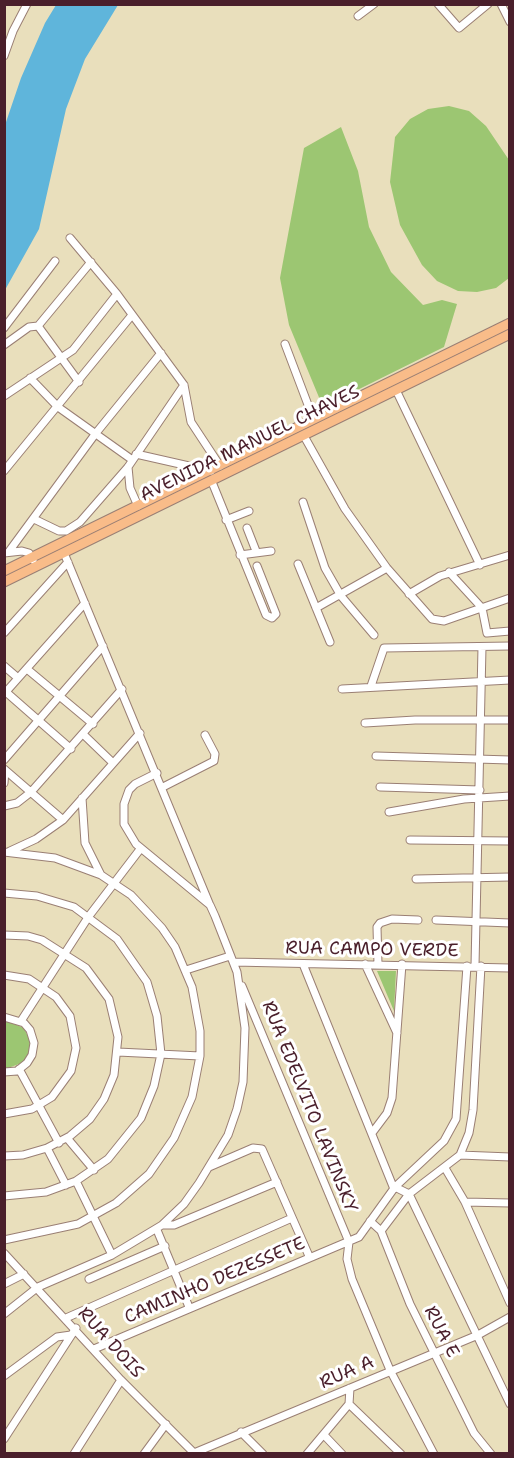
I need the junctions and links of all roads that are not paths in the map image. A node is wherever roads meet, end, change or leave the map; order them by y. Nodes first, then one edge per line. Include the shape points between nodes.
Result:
1 (27, 4) edge
2 (374, 4) edge
3 (438, 4) edge
4 (488, 4) edge
5 (501, 4) edge
6 (358, 16) dead end
7 (510, 22) edge
8 (4, 29) edge
9 (13, 31) junction
10 (4, 56) edge
11 (70, 238) dead end
12 (55, 261) dead end
13 (91, 262) junction
14 (117, 294) junction
15 (132, 315) junction
16 (510, 323) edge
17 (38, 326) junction
18 (4, 328) edge
19 (510, 334) edge
20 (5, 342) edge
21 (285, 344) dead end
22 (160, 353) junction
23 (61, 356) junction
24 (30, 378) junction
25 (78, 382) junction
26 (184, 386) junction
27 (396, 390) junction
28 (4, 396) edge
29 (58, 407) junction
30 (313, 418) junction
31 (96, 433) junction
32 (304, 436) junction
33 (134, 456) junction
34 (128, 467) junction
35 (216, 469) junction
36 (4, 471) edge
37 (212, 482) junction
38 (303, 502) dead end
39 (138, 506) junction
40 (249, 511) dead end
41 (34, 519) junction
42 (226, 520) junction
43 (247, 528) dead end
44 (256, 551) junction
45 (271, 551) dead end
46 (7, 552) edge
47 (240, 555) junction
48 (510, 555) edge
49 (66, 558) junction
50 (33, 562) junction
51 (298, 564) dead end
52 (480, 565) junction
53 (257, 566) dead end
54 (387, 568) junction
55 (4, 571) edge
56 (449, 572) junction
57 (4, 582) edge
58 (409, 594) junction
59 (341, 596) junction
60 (510, 598) edge
61 (86, 603) junction
62 (316, 608) junction
63 (482, 608) junction
64 (510, 631) edge
65 (4, 633) edge
66 (374, 635) dead end
67 (330, 642) dead end
68 (104, 645) junction
69 (510, 646) edge
70 (482, 647) junction
71 (4, 666) edge
72 (27, 669) junction
73 (18, 678) junction
74 (510, 680) edge
75 (482, 682) junction
76 (371, 686) junction
77 (122, 689) junction
78 (342, 689) dead end
79 (5, 693) edge
80 (59, 696) junction
81 (38, 720) junction
82 (510, 720) edge
83 (482, 721) junction
84 (364, 723) dead end
85 (93, 724) junction
86 (140, 733) junction
87 (84, 735) junction
88 (205, 735) dead end
89 (71, 749) junction
90 (376, 756) dead end
91 (480, 759) junction
92 (4, 760) edge
93 (510, 760) edge
94 (112, 763) junction
95 (5, 769) edge
96 (157, 773) junction
97 (4, 783) edge
98 (163, 787) junction
99 (380, 787) dead end
100 (31, 792) junction
101 (480, 793) junction
102 (510, 795) edge
103 (82, 797) junction
104 (4, 806) edge
105 (389, 812) dead end
106 (63, 820) junction
107 (410, 840) dead end
108 (478, 840) junction
109 (510, 841) edge
110 (141, 848) junction
111 (6, 852) edge
112 (101, 875) junction
113 (477, 876) junction
114 (510, 877) edge
115 (416, 879) dead end
116 (115, 883) junction
117 (4, 893) edge
118 (210, 905) junction
119 (90, 916) junction
120 (418, 920) dead end
121 (436, 920) dead end
122 (477, 921) junction
123 (510, 922) edge
124 (4, 935) edge
125 (66, 954) junction
126 (232, 959) junction
127 (303, 964) junction
128 (364, 964) junction
129 (378, 964) junction
130 (402, 964) junction
131 (474, 966) junction
132 (510, 968) edge
133 (186, 970) junction
134 (4, 975) edge
135 (240, 984) junction
136 (44, 986) junction
137 (4, 1017) edge
138 (21, 1021) junction
139 (398, 1035) junction
140 (118, 1052) junction
141 (161, 1054) junction
142 (200, 1056) junction
143 (20, 1069) junction
144 (4, 1072) edge
145 (39, 1106) junction
146 (4, 1114) edge
147 (372, 1133) junction
148 (67, 1138) junction
149 (59, 1143) junction
150 (47, 1148) junction
151 (460, 1155) junction
152 (4, 1156) edge
153 (510, 1157) edge
154 (209, 1167) junction
155 (446, 1168) junction
156 (94, 1170) junction
157 (76, 1181) junction
158 (277, 1182) junction
159 (66, 1185) junction
160 (394, 1188) junction
161 (409, 1194) junction
162 (4, 1196) edge
163 (465, 1202) junction
164 (510, 1203) edge
165 (94, 1216) junction
166 (292, 1218) junction
167 (370, 1221) junction
168 (160, 1228) junction
169 (381, 1231) junction
170 (4, 1240) edge
171 (349, 1242) junction
172 (165, 1246) junction
173 (4, 1253) edge
174 (112, 1255) junction
175 (309, 1256) junction
176 (173, 1270) junction
177 (24, 1274) junction
178 (90, 1279) dead end
179 (4, 1284) edge
180 (38, 1287) junction
181 (510, 1303) edge
182 (189, 1307) junction
183 (4, 1314) edge
184 (510, 1317) edge
185 (66, 1318) junction
186 (76, 1328) junction
187 (71, 1335) junction
188 (478, 1335) junction
189 (94, 1349) junction
190 (435, 1352) junction
191 (390, 1370) junction
192 (4, 1376) edge
193 (121, 1380) junction
194 (350, 1388) junction
195 (349, 1404) junction
196 (510, 1404) edge
197 (166, 1424) junction
198 (242, 1432) junction
199 (324, 1435) junction
200 (4, 1439) edge
201 (483, 1445) junction
202 (194, 1453) edge
203 (74, 1454) edge
204 (144, 1454) edge
205 (262, 1454) edge
206 (307, 1454) edge
207 (342, 1454) edge
208 (401, 1454) edge
209 (434, 1454) edge
210 (477, 1454) edge
211 (491, 1454) edge

1 - 9 street
2 - 6 street
3 - 4 street via 459,28
5 - 7 street
8 - 9 street
9 - 10 street
11 - 13 street
12 - 18 street
13 - 14 street
13 - 17 street
14 - 15 street
14 - 23 street via 80,342
15 - 22 street
15 - 25 street
16 - 30 main road, AVENIDA MANUEL CHAVES
17 - 20 street via 29,327
17 - 23 street
19 - 27 main road, AVENIDA MANUEL CHAVES
21 - 30 street
22 - 26 street
22 - 31 street
23 - 24 street
23 - 25 street
24 - 28 street
24 - 29 street
25 - 29 street
26 - 33 street
26 - 35 street via 191,422
27 - 32 main road, AVENIDA MANUEL CHAVES
27 - 52 street
29 - 31 street
29 - 36 street
30 - 35 main road, AVENIDA MANUEL CHAVES
31 - 33 street
31 - 41 street
32 - 37 main road, AVENIDA MANUEL CHAVES
32 - 54 street via 345,509
33 - 34 street
33 - 35 street
34 - 39 street via 130,488
34 - 41 street via 73,528 54,530
35 - 39 main road, AVENIDA MANUEL CHAVES
37 - 42 street
37 - 49 main road, AVENIDA MANUEL CHAVES
38 - 59 street via 317,549
39 - 50 main road, AVENIDA MANUEL CHAVES
40 - 42 street
41 - 46 street
42 - 47 street
43 - 44 street
44 - 45 street
44 - 47 street
46 - 50 street via 22,551
47 - 53 street via 266,615 271,618 276,614
48 - 52 street
49 - 50 main road, AVENIDA MANUEL CHAVES
49 - 61 street
49 - 65 street
50 - 55 main road, AVENIDA MANUEL CHAVES
50 - 57 main road, AVENIDA MANUEL CHAVES
51 - 62 street
52 - 56 street
54 - 58 street
54 - 59 street
56 - 58 street
56 - 63 street
58 - 63 street via 432,619 444,621
59 - 62 street
59 - 66 street
60 - 63 street
61 - 68 street
61 - 72 street
62 - 67 street
63 - 64 street via 487,633
68 - 77 street
68 - 80 street
69 - 70 street
70 - 75 street
70 - 76 street via 385,647
71 - 73 street
72 - 73 street
72 - 80 street
73 - 79 street
74 - 75 street
75 - 76 street
75 - 83 street
76 - 78 street
77 - 85 street
77 - 86 street
79 - 81 street
80 - 81 street
80 - 85 street
81 - 89 street
81 - 92 street
82 - 83 street
83 - 84 street
83 - 91 street
85 - 87 street
86 - 94 street
86 - 96 street
87 - 89 street
87 - 94 street
88 - 98 street via 215,754 214,761
89 - 100 street
90 - 91 street
91 - 93 street
91 - 101 street
94 - 103 street
95 - 97 street
95 - 100 street
96 - 98 street
96 - 110 street via 135,784 124,804 124,824
98 - 118 street
99 - 101 street
100 - 104 street via 17,803
100 - 106 street
101 - 102 street
101 - 105 street
101 - 108 street
103 - 106 street
103 - 112 street via 85,843
106 - 111 street via 36,839
107 - 108 street
108 - 109 street
108 - 113 street
110 - 116 street
110 - 118 street
111 - 112 street via 40,854
112 - 116 street
113 - 114 street
113 - 115 street
113 - 122 street
116 - 119 street
116 - 133 street via 162,928
117 - 119 street via 37,896
118 - 126 street
119 - 125 street
119 - 141 street via 129,952 147,982 157,1016
120 - 129 street via 392,919 380,923
121 - 122 street
122 - 123 street
122 - 131 street
124 - 125 street via 42,940
125 - 136 street
125 - 140 street via 86,968 106,993 117,1024
126 - 127 street, RUA CAMPO VERDE
126 - 133 street, RUA CAMPO VERDE
126 - 135 street
127 - 128 street, RUA CAMPO VERDE
127 - 147 street
128 - 129 street, RUA CAMPO VERDE
128 - 139 street
129 - 130 street, RUA CAMPO VERDE
130 - 131 street, RUA CAMPO VERDE
130 - 139 street
131 - 132 street, RUA CAMPO VERDE
131 - 151 street via 473,1110
131 - 160 street via 456,1119 438,1148
133 - 142 street via 200,1031
134 - 136 street
135 - 154 street via 245,1028 243,1082 228,1135
135 - 171 street, RUA EDELVITO LAVINSKY via 248,995
136 - 138 street
136 - 145 street via 70,1016 76,1048 63,1085
137 - 138 street
138 - 143 street via 30,1030 34,1046 29,1061
139 - 147 street via 392,1098 387,1113
140 - 141 street
140 - 148 street via 105,1098 90,1119
141 - 142 street
141 - 156 street via 141,1119 120,1147
142 - 165 street via 192,1097 162,1157 134,1190
143 - 144 street
143 - 145 street
145 - 146 street
145 - 149 street
147 - 160 street
148 - 149 street
148 - 156 street
149 - 150 street
150 - 152 street
150 - 159 street
151 - 153 street
151 - 155 street
154 - 158 street via 258,1148 265,1152
154 - 168 street via 184,1204
155 - 161 street
155 - 163 street
156 - 157 street
157 - 159 street
157 - 165 street
158 - 166 street
158 - 168 street
159 - 162 street via 29,1196
160 - 161 street
160 - 167 street
161 - 169 street
161 - 188 street
163 - 164 street
163 - 181 street
165 - 170 street via 56,1231
165 - 174 street
166 - 175 street
166 - 176 street
167 - 169 street, RUA E
167 - 171 street via 359,1237
168 - 172 street
168 - 174 street
169 - 190 street, RUA E via 410,1304
171 - 175 street, CAMINHO DEZESSETE
171 - 191 street via 347,1259 352,1279
172 - 176 street
172 - 178 street
173 - 177 street, RUA DOIS
174 - 180 street
175 - 182 street, CAMINHO DEZESSETE
176 - 182 street
176 - 185 street
177 - 179 street
177 - 180 street, RUA DOIS
180 - 183 street
180 - 185 street, RUA DOIS
182 - 189 street, CAMINHO DEZESSETE
184 - 188 street, RUA A
185 - 186 street, RUA DOIS
186 - 187 street
186 - 189 street, RUA DOIS
187 - 192 street via 57,1337
187 - 200 street
188 - 190 street, RUA A
188 - 196 street
189 - 193 street, RUA DOIS
190 - 191 street, RUA A
190 - 201 street, RUA E
191 - 194 street, RUA A
191 - 209 street
193 - 197 street, RUA DOIS
193 - 203 street
194 - 195 street
194 - 198 street, RUA A
195 - 199 street
195 - 208 street
197 - 202 street, RUA DOIS
197 - 204 street
198 - 202 street, RUA A
198 - 205 street
199 - 206 street
199 - 207 street
201 - 210 street
201 - 211 street, RUA E

